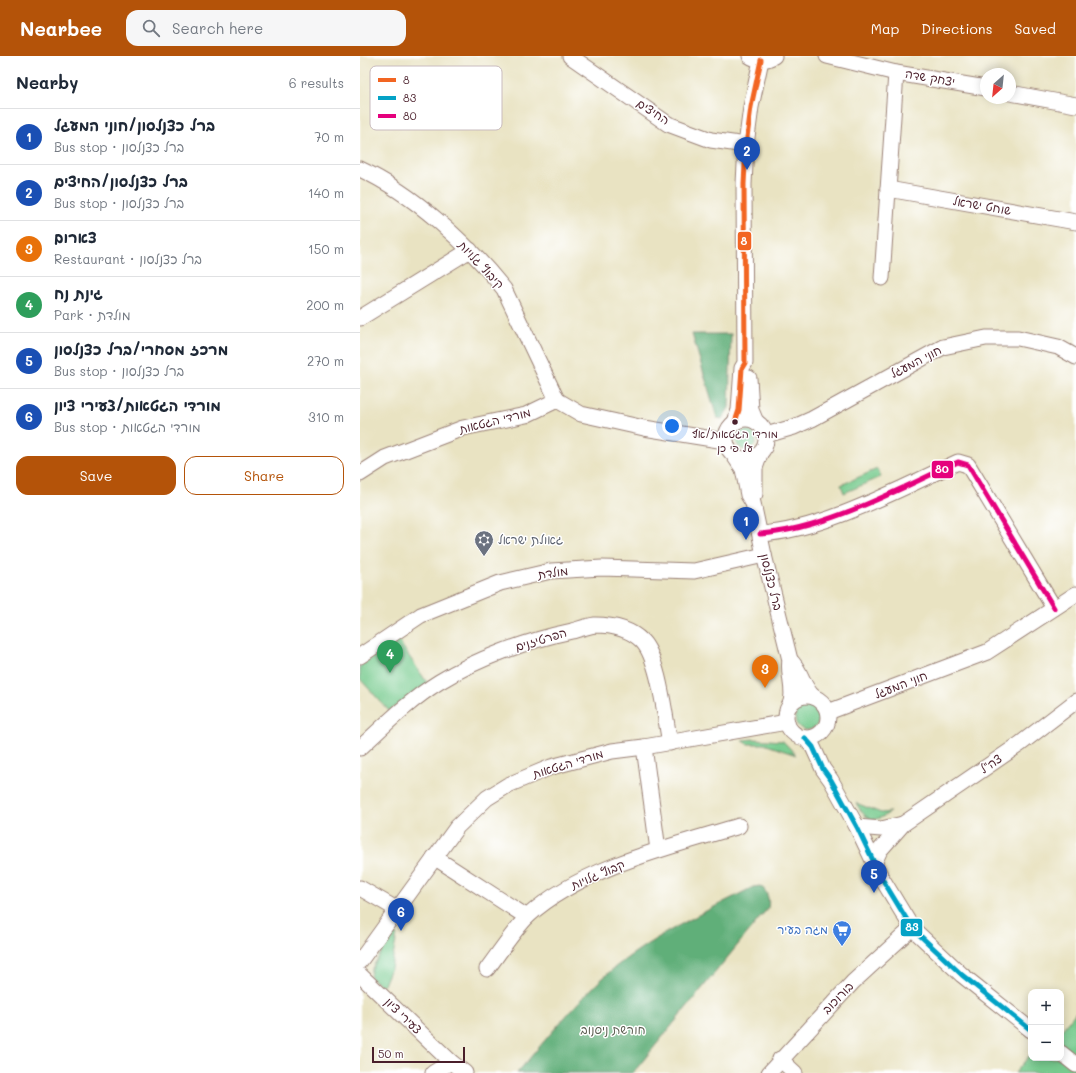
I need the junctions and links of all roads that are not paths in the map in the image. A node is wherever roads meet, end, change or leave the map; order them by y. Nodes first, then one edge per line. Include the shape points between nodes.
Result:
1 (570, 56) edge
2 (827, 56) edge
3 (762, 57) edge
4 (896, 73) junction
5 (980, 87) edge
6 (1016, 94) edge
7 (1076, 105) edge
8 (746, 145) junction
9 (360, 170) edge
10 (888, 189) junction
11 (1076, 222) edge
12 (470, 250) junction
13 (882, 278) dead end
14 (360, 318) edge
15 (1076, 358) edge
16 (745, 363) junction
17 (557, 400) junction
18 (735, 422) junction
19 (756, 422) junction
20 (766, 435) junction
21 (725, 441) junction
22 (760, 454) junction
23 (735, 457) junction
24 (360, 474) edge
25 (753, 503) junction
26 (760, 534) junction
27 (764, 555) junction
28 (1076, 594) edge
29 (1054, 608) junction
30 (360, 656) edge
31 (790, 660) junction
32 (814, 697) junction
33 (1076, 701) edge
34 (790, 706) junction
35 (828, 712) junction
36 (787, 722) junction
37 (822, 732) junction
38 (805, 738) junction
39 (670, 743) junction
40 (644, 747) junction
41 (360, 748) edge
42 (831, 780) junction
43 (903, 824) junction
44 (739, 826) dead end
45 (857, 827) junction
46 (658, 850) junction
47 (434, 857) junction
48 (874, 863) junction
49 (360, 888) edge
50 (398, 910) junction
51 (527, 917) junction
52 (912, 928) junction
53 (360, 961) edge
54 (487, 969) dead end
55 (360, 975) edge
56 (1028, 1028) edge
57 (1064, 1055) edge
58 (780, 1059) junction
59 (451, 1062) junction
60 (1076, 1064) edge
61 (433, 1073) edge
62 (465, 1073) edge
63 (769, 1073) edge
64 (795, 1073) edge

1 - 8 street, החיצים via 668,124 711,140
2 - 4 street, יצחק שדה
3 - 8 street via 751,106
4 - 5 street, יצחק שדה
4 - 10 street
6 - 7 street
8 - 16 street
9 - 12 street, קיבוץ גלויות via 373,175 428,213
10 - 11 street, שוחט ישראל
10 - 13 street
12 - 14 street
12 - 17 street, קיבוץ גלויות via 504,289
15 - 20 street, חוני המעגל via 1058,347 1018,338 986,338 943,347 794,428
16 - 18 street via 742,368 739,410
16 - 19 street via 749,369 751,410
17 - 21 street via 581,414 644,428
17 - 24 street, מורדי הגטאות via 526,415 478,424 384,458
18 - 19 street via 745,419
18 - 21 street via 728,428
19 - 20 street
20 - 22 street, ברל כצנלסון via 764,449
21 - 23 street, ברל כצנלסון via 726,447
22 - 23 street via 748,460
22 - 25 street, ברל כצנלסון via 755,468 756,498
23 - 25 street, ברל כצנלסון via 743,469 748,495
25 - 26 street, ברל כצנלסון
26 - 27 street, ברל כצנלסון
26 - 29 street via 801,528 870,502 958,462 968,465
27 - 30 street, מולדת via 694,571 602,568 566,570 500,583 421,615
27 - 31 street, ברל כצנלסון
28 - 29 street, חוני המעגל
29 - 35 street, חוני המעגל via 987,652
31 - 32 street, ברל כצנלסון via 796,665 806,688
31 - 34 street, ברל כצנלסון
32 - 34 street via 803,696
32 - 35 street, ברל כצנלסון via 823,703
33 - 43 street, צה"ל via 1020,744
34 - 36 street, ברל כצנלסון via 786,716
35 - 37 street via 828,723
36 - 38 street via 794,733
36 - 39 street, מורדי הגטאות
37 - 38 street via 812,738
37 - 42 street via 822,745
38 - 42 street via 813,746
39 - 40 street, מורדי הגטאות
39 - 41 street, הפרטיזנים via 654,661 644,642 631,631 594,625 524,644 439,682 391,718
40 - 46 street
40 - 47 street, מורדי הגטאות via 612,751 558,765 508,786 487,798 457,827
42 - 45 street
43 - 45 street, צה"ל via 874,829
43 - 48 street, צה"ל via 880,850
44 - 46 street, קבוץ גלויות
45 - 48 street
46 - 51 street, קבוץ גלויות via 582,879 549,899
47 - 50 street, מורדי הגטאות
47 - 51 street
48 - 52 street
49 - 50 street
50 - 53 street, מורדי הגטאות
51 - 54 street, קבוץ גלויות
52 - 56 street via 962,975
52 - 58 street, בורוכוב via 853,982
55 - 59 street, צעירי ציון
57 - 60 street
58 - 63 street, בורוכוב
58 - 64 street
59 - 61 street
59 - 62 street, צעירי ציון

